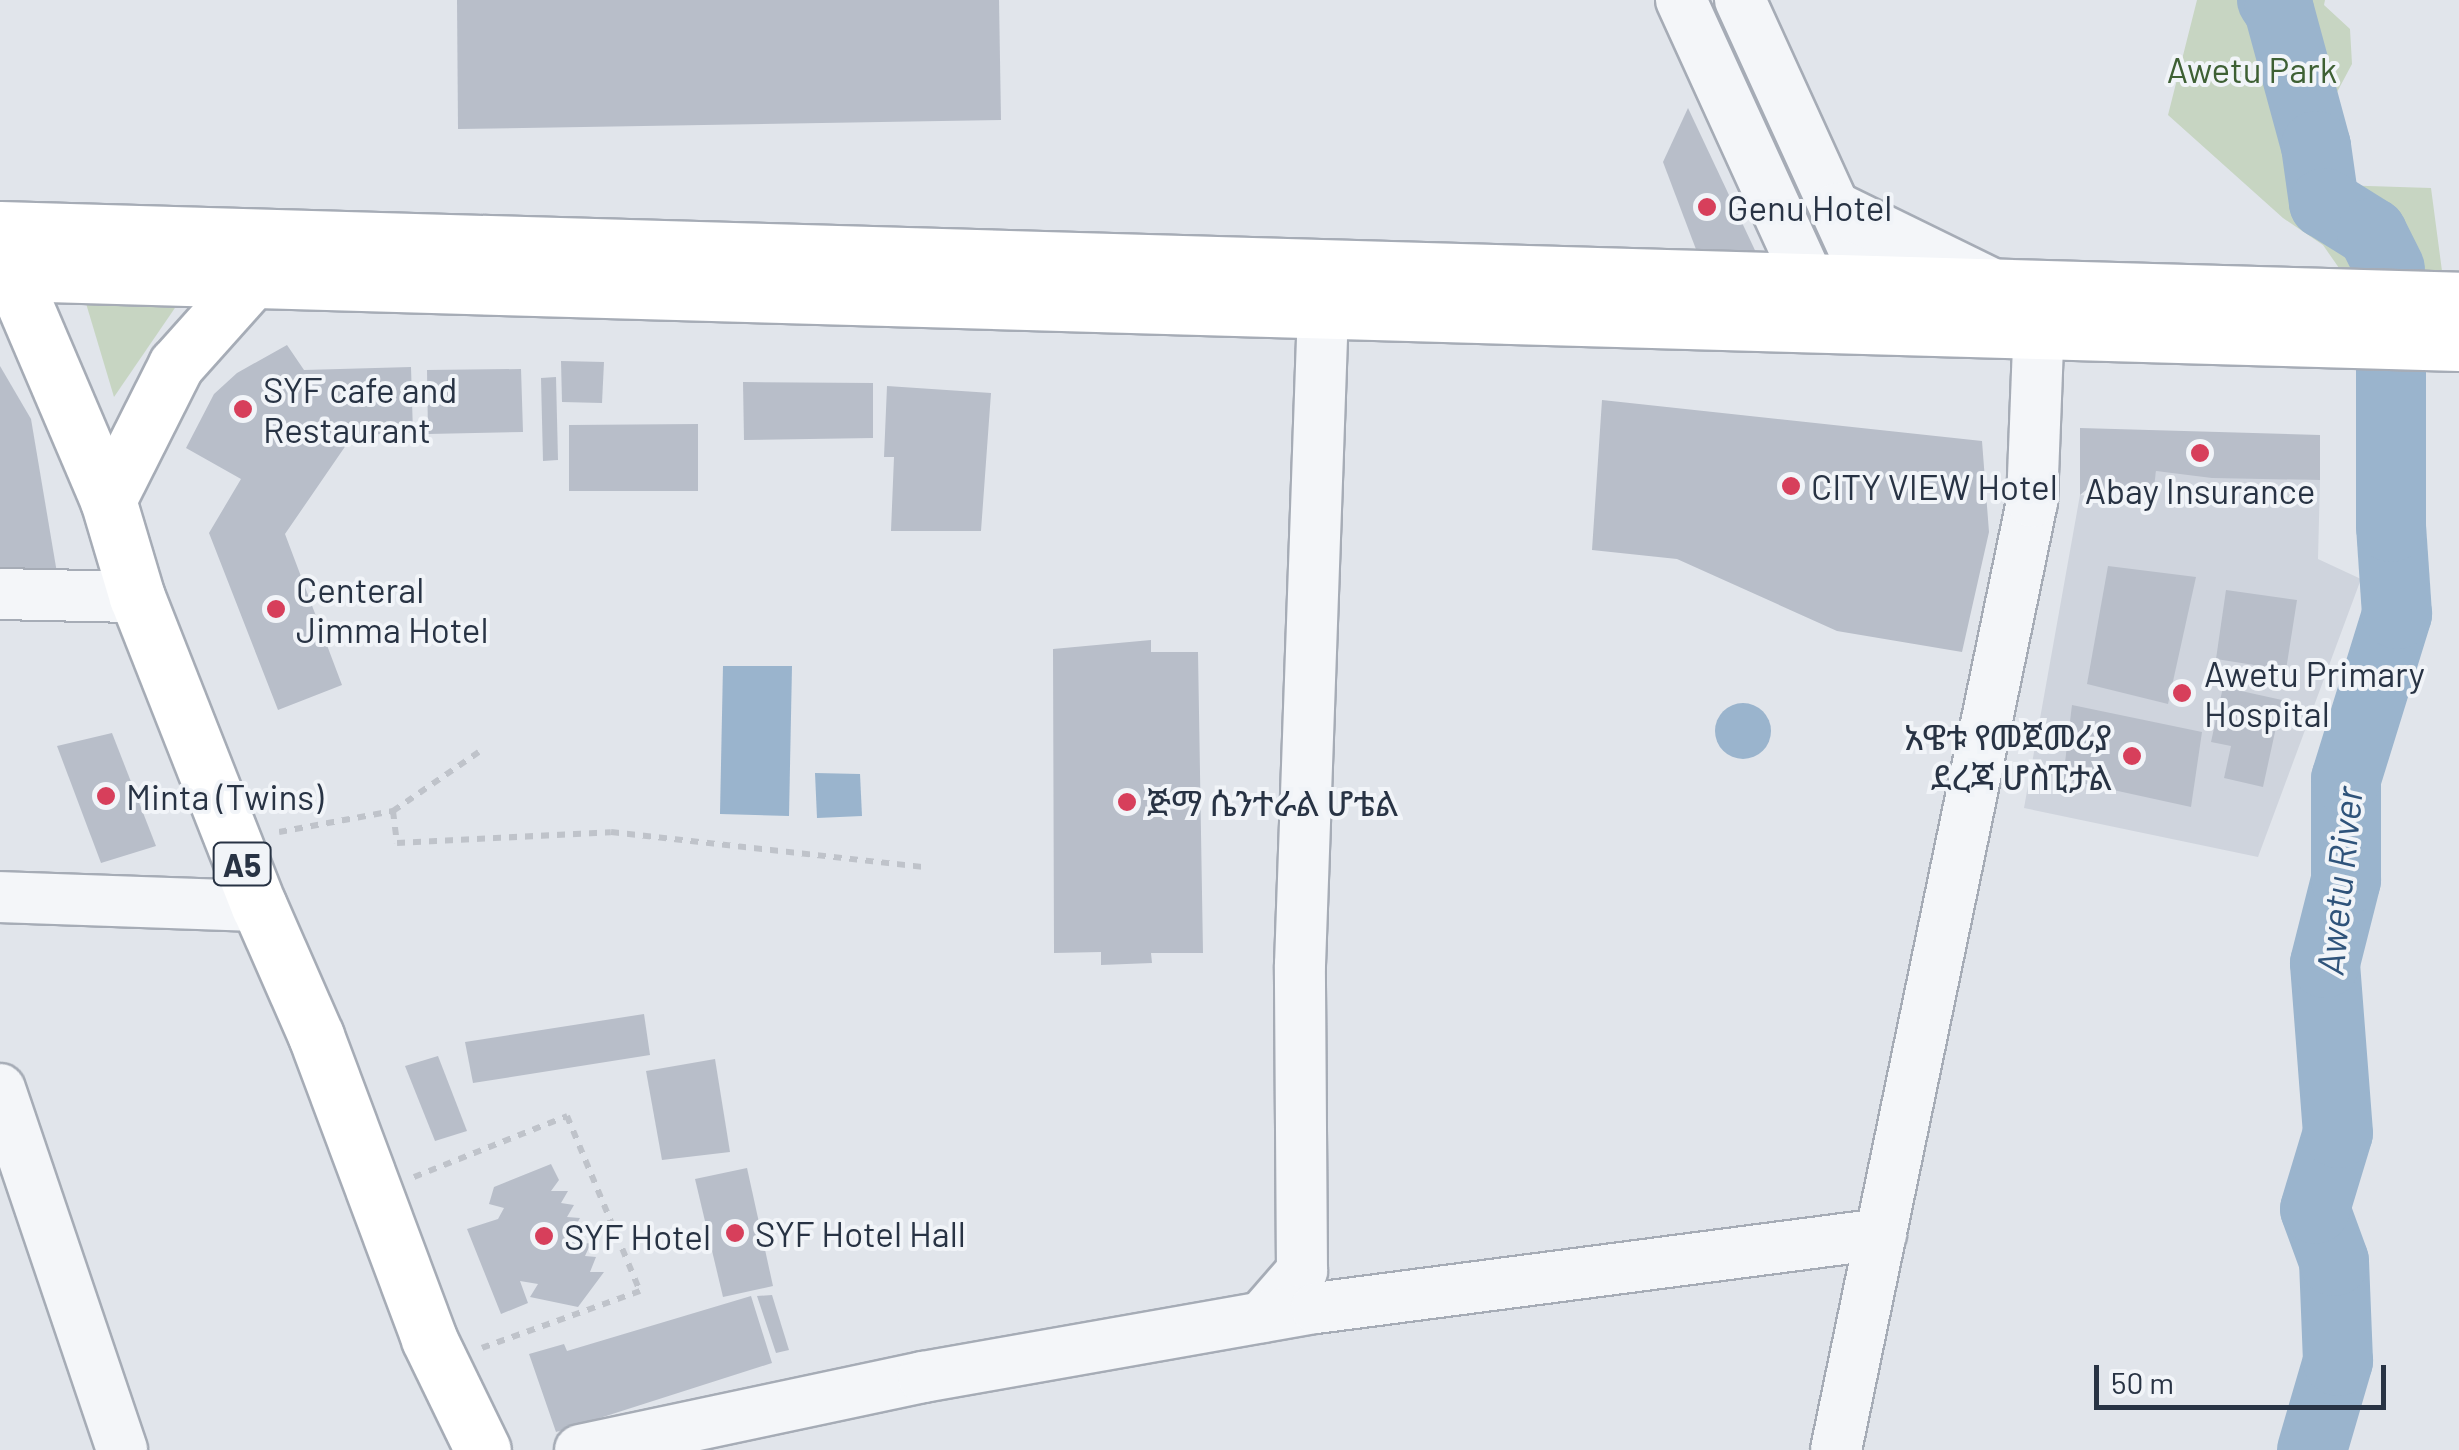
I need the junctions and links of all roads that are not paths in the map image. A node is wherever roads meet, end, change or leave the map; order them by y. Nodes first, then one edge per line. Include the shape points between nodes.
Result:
1 (1681, 0) edge
2 (1740, 0) edge
3 (1837, 208) junction
4 (3, 255) edge
5 (252, 280) junction
6 (2459, 300) edge
7 (2026, 302) junction
8 (1812, 303) junction
9 (1873, 304) junction
10 (1323, 310) junction
11 (2459, 342) edge
12 (108, 500) junction
13 (0, 594) edge
14 (137, 597) junction
15 (0, 897) edge
16 (259, 906) junction
17 (0, 1089) edge
18 (1881, 1234) junction
19 (1262, 1317) junction
20 (122, 1450) edge
21 (483, 1450) edge
22 (580, 1450) edge
23 (1836, 1450) edge

1 - 8 street
2 - 3 street
3 - 7 street
3 - 9 street
4 - 5 main road
4 - 8 main road
4 - 12 main road, A5
5 - 10 main road
5 - 12 main road via 176,365
6 - 7 main road
7 - 9 main road
7 - 11 main road
7 - 18 street via 2032,502
8 - 9 main road
8 - 10 main road
10 - 19 street via 1300,965 1302,1270
12 - 14 main road, A5
13 - 14 street
14 - 16 main road, A5
15 - 16 street
16 - 21 main road, A5 via 441,1363
17 - 20 street
18 - 19 street
18 - 23 street
19 - 22 street via 923,1377

